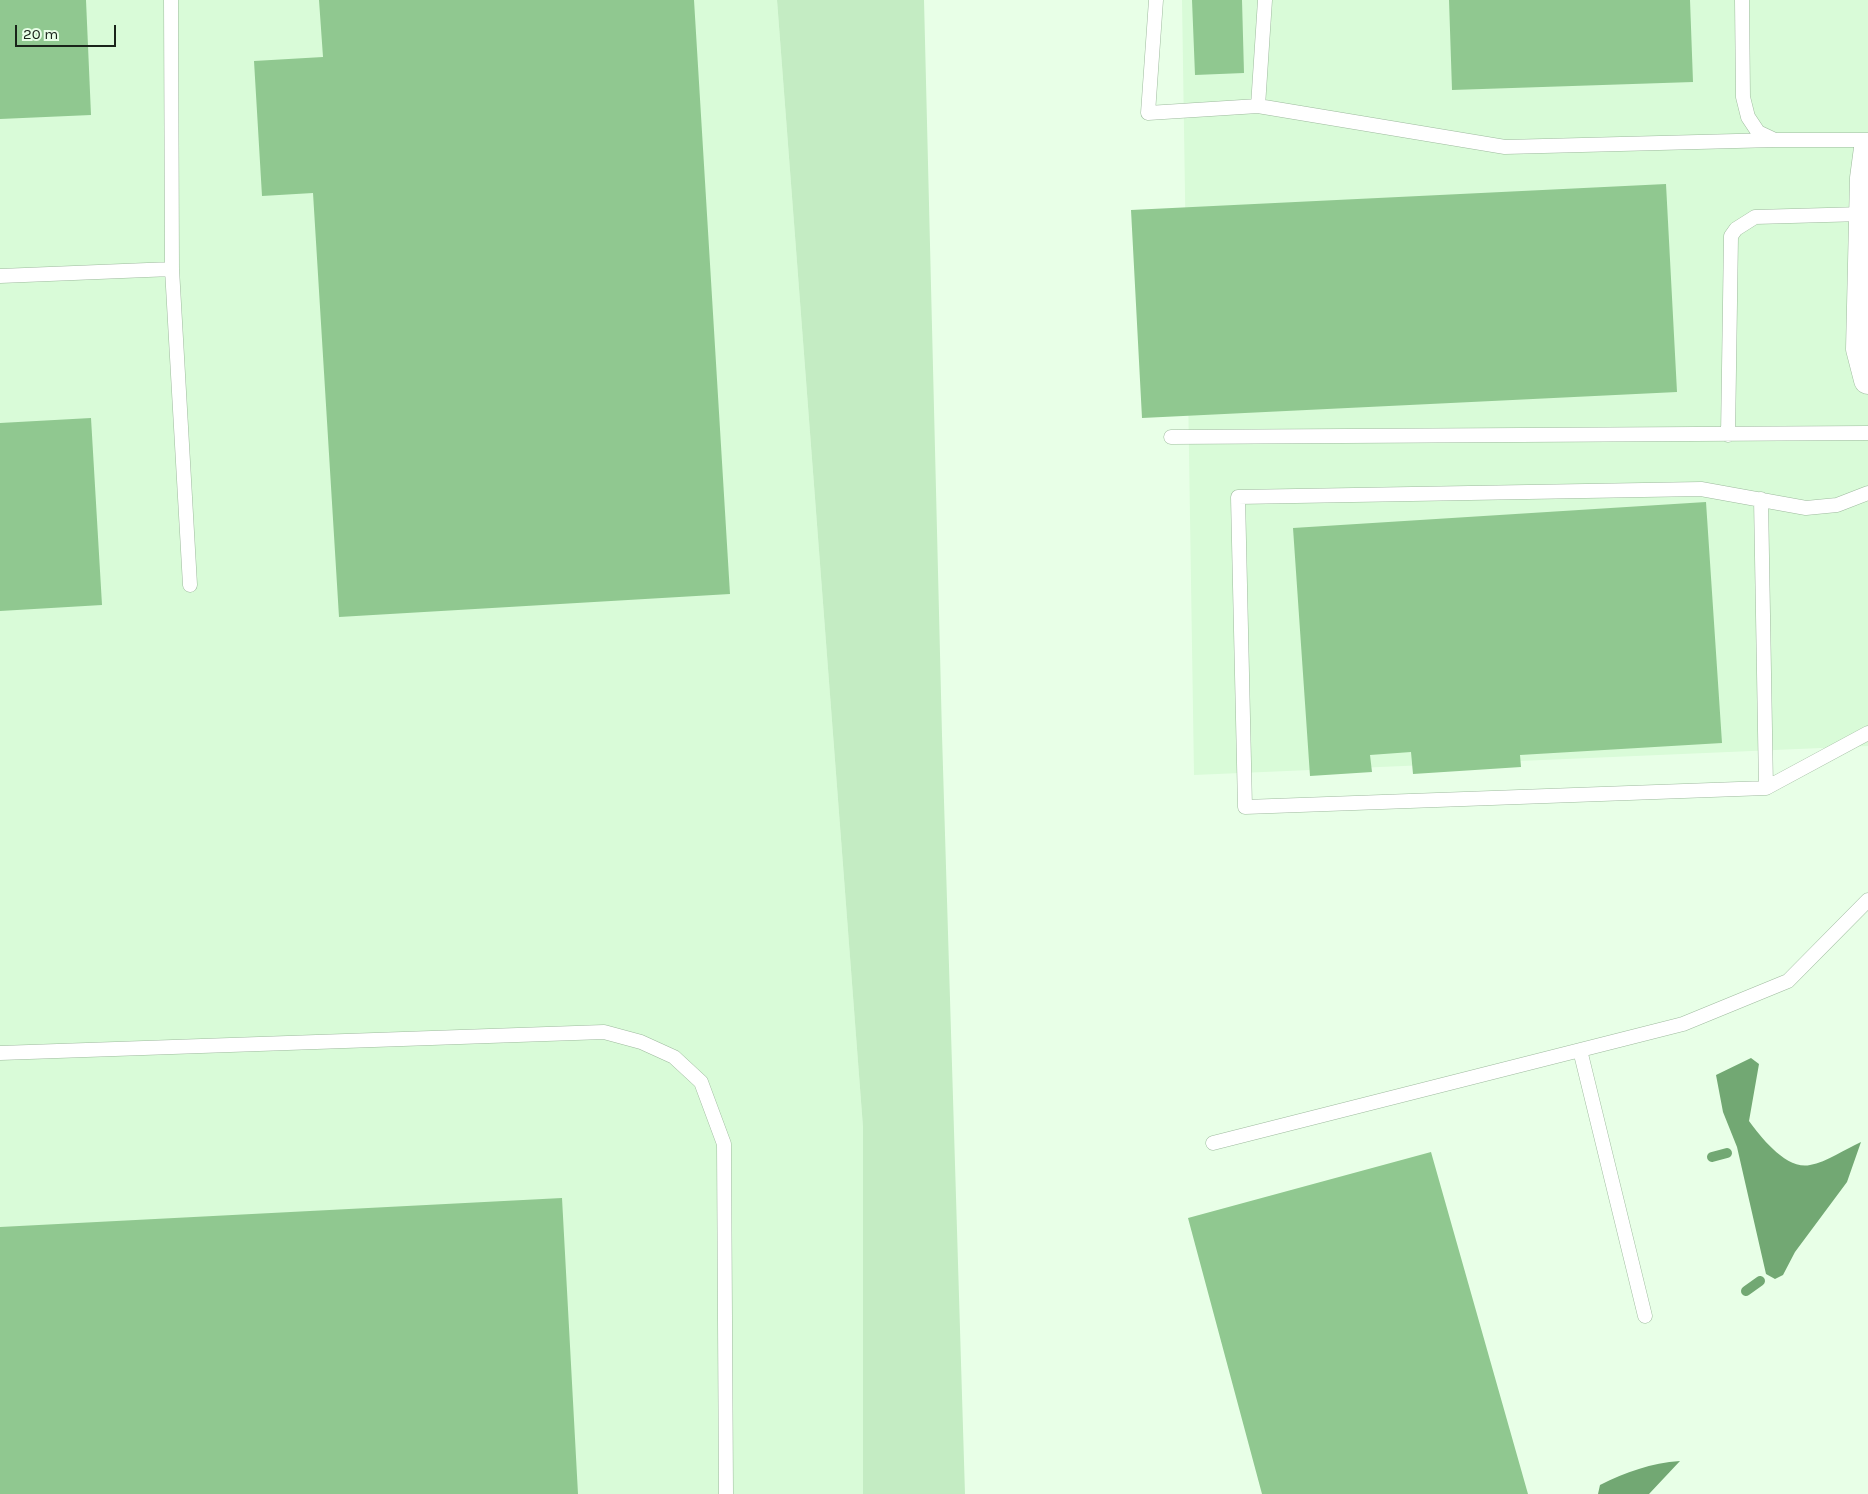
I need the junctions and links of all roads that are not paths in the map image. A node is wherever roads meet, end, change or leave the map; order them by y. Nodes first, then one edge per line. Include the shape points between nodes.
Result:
1 (171, 0) edge
2 (1156, 0) edge
3 (1264, 0) edge
4 (1742, 0) edge
5 (1258, 106) junction
6 (1775, 140) junction
7 (1868, 140) edge
8 (1868, 148) edge
9 (1863, 214) junction
10 (172, 269) junction
11 (0, 276) edge
12 (1868, 380) edge
13 (1868, 433) edge
14 (1728, 435) junction
15 (1171, 436) dead end
16 (1868, 493) edge
17 (1761, 499) junction
18 (190, 585) dead end
19 (1868, 733) edge
20 (1766, 788) junction
21 (1868, 900) edge
22 (1580, 1050) junction
23 (0, 1053) edge
24 (1213, 1143) dead end
25 (1645, 1316) dead end
26 (726, 1494) edge

1 - 10 lane
2 - 5 lane via 1148,113
3 - 5 lane
4 - 6 lane via 1743,97 1748,117 1758,132
5 - 6 lane via 1505,147
6 - 7 lane
8 - 9 street
9 - 12 street via 1860,349
9 - 14 lane via 1755,218 1745,222 1731,236
10 - 11 lane
10 - 18 lane
13 - 14 lane
14 - 15 lane
16 - 17 lane via 1837,504 1806,508
17 - 20 lane
17 - 20 lane via 1701,489 1238,497 1245,807
19 - 20 lane
21 - 22 lane via 1788,981 1683,1024
22 - 24 lane
22 - 25 lane
23 - 26 lane via 604,1032 641,1042 674,1057 701,1082 724,1144

